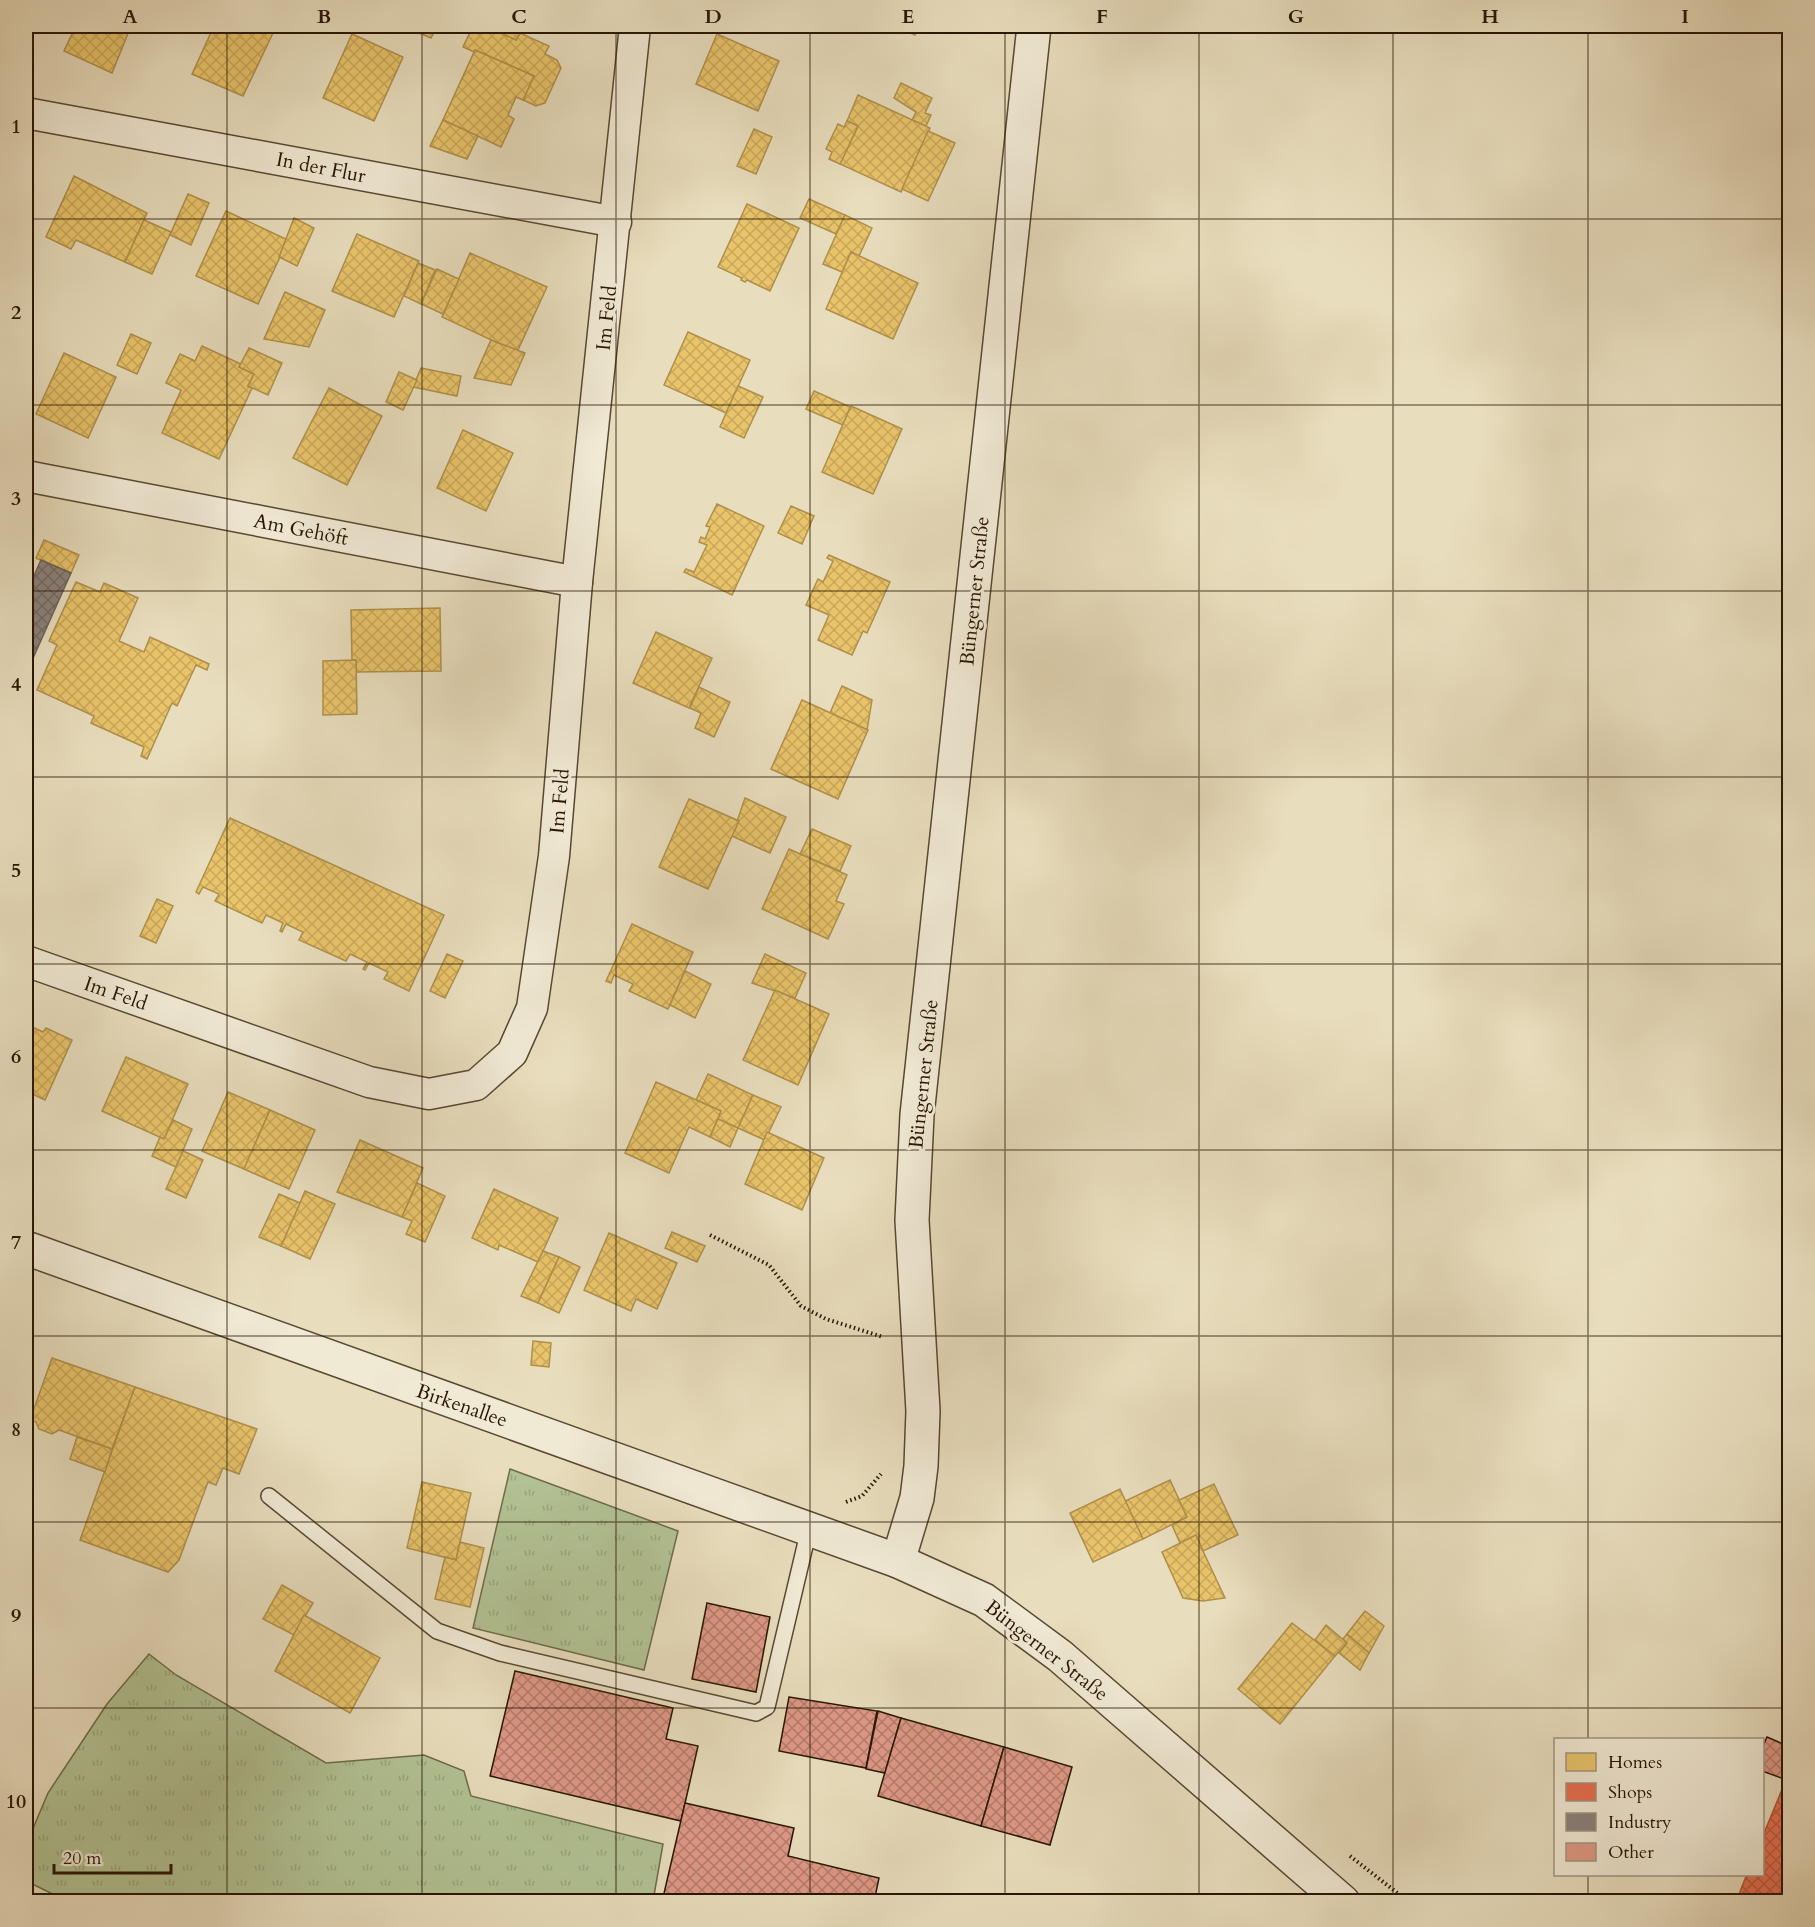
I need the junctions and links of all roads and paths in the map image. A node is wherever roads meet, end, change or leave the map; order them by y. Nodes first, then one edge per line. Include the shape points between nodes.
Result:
1 (635, 26) edge
2 (1034, 26) edge
3 (26, 113) edge
4 (616, 222) junction
5 (26, 476) edge
6 (577, 582) junction
7 (26, 961) edge
8 (710, 1235) dead end
9 (26, 1248) edge
10 (890, 1339) dead end
11 (269, 1496) dead end
12 (809, 1529) junction
13 (898, 1561) junction
14 (1343, 1902) edge

1 - 4 street, Im Feld
2 - 13 street, Büngerner Straße via 917,1115 912,1220 922,1390 921,1466 917,1498
3 - 4 street, In der Flur
4 - 6 street, Im Feld
5 - 6 street, Am Gehöft
6 - 7 street, Im Feld via 554,856 532,1008 512,1053 476,1085 429,1094 369,1082
8 - 10 path via 769,1265 801,1306 826,1319
9 - 12 street, Birkenallee
11 - 12 lane via 436,1631 500,1653 756,1713 766,1707
12 - 13 street, Birkenallee
13 - 14 street, Büngerner Straße via 984,1600 1060,1656

